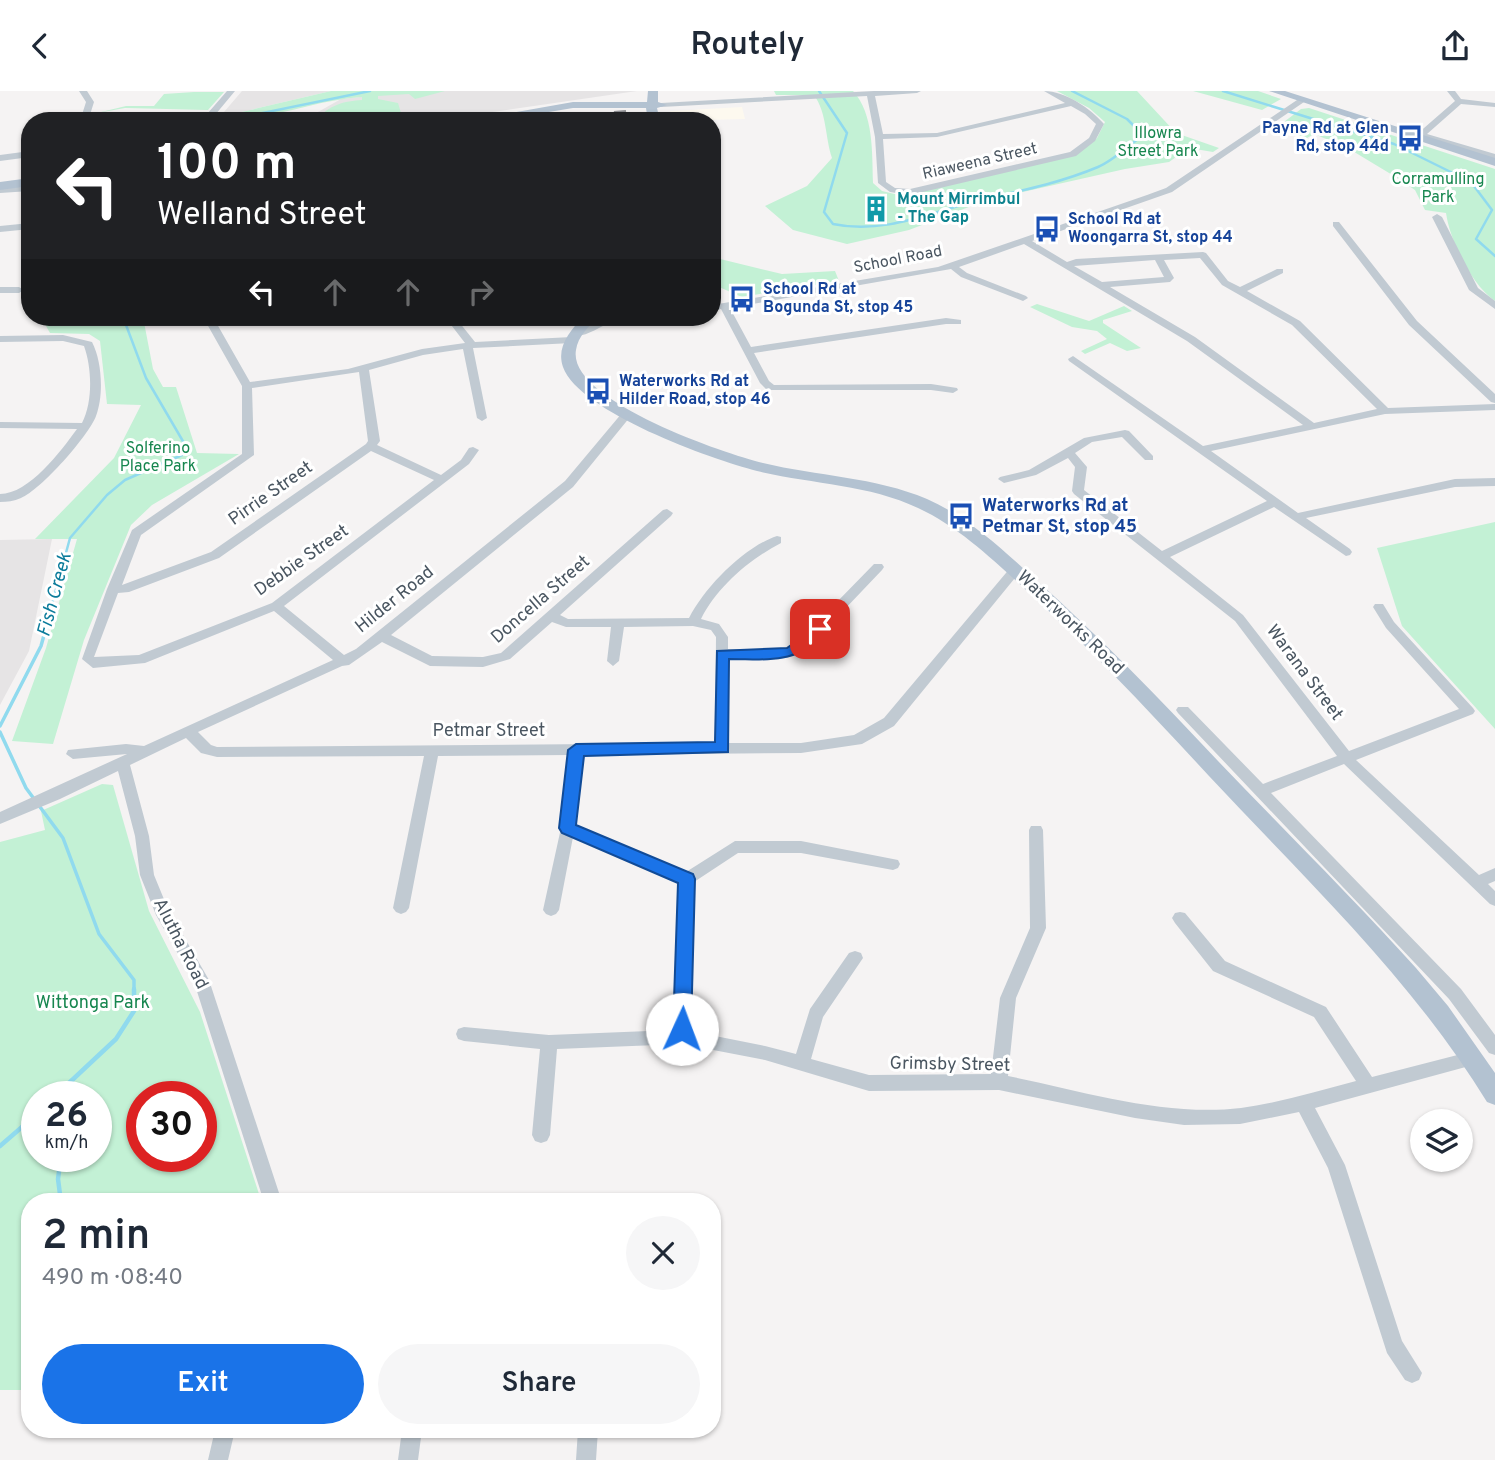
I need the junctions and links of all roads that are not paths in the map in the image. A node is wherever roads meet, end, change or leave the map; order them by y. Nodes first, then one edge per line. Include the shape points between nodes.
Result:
1 (83, 91) edge
2 (231, 91) edge
3 (663, 91) edge
4 (917, 91) edge
5 (1048, 91) edge
6 (1273, 91) edge
7 (1451, 91) edge
8 (865, 93) edge
9 (1459, 101) junction
10 (655, 102) edge
11 (1298, 103) junction
12 (1071, 104) junction
13 (1495, 106) edge
14 (549, 110) junction
15 (87, 112) edge
16 (213, 112) edge
17 (544, 112) edge
18 (1420, 136) junction
19 (879, 138) junction
20 (21, 155) edge
21 (1495, 156) edge
22 (0, 158) edge
23 (1495, 162) edge
24 (21, 184) edge
25 (2, 186) edge
26 (1437, 217) dead end
27 (1336, 224) dead end
28 (21, 227) edge
29 (0, 229) edge
30 (1024, 240) junction
31 (1158, 257) junction
32 (1066, 265) junction
33 (952, 266) junction
34 (1280, 271) dead end
35 (1099, 285) junction
36 (19, 290) dead end
37 (0, 291) edge
38 (1240, 291) junction
39 (1023, 298) dead end
40 (1495, 306) edge
41 (721, 307) edge
42 (721, 311) edge
43 (957, 322) dead end
44 (213, 326) edge
45 (456, 326) edge
46 (582, 326) edge
47 (596, 326) edge
48 (573, 337) junction
49 (0, 339) edge
50 (470, 346) junction
51 (748, 351) junction
52 (1073, 359) dead end
53 (364, 369) junction
54 (247, 386) junction
55 (953, 390) dead end
56 (1495, 400) edge
57 (1495, 407) edge
58 (1385, 411) junction
59 (626, 415) junction
60 (482, 418) dead end
61 (0, 425) edge
62 (86, 426) junction
63 (1311, 426) junction
64 (370, 446) junction
65 (473, 450) dead end
66 (1200, 450) junction
67 (1069, 453) junction
68 (1149, 458) dead end
69 (442, 479) junction
70 (1004, 479) dead end
71 (1495, 482) edge
72 (0, 498) edge
73 (1275, 502) junction
74 (667, 513) dead end
75 (1296, 517) junction
76 (777, 540) dead end
77 (1346, 552) dead end
78 (1160, 557) junction
79 (878, 567) dead end
80 (1015, 570) junction
81 (113, 589) junction
82 (276, 606) junction
83 (1379, 607) dead end
84 (551, 616) junction
85 (693, 622) junction
86 (618, 623) junction
87 (382, 636) junction
88 (722, 654) junction
89 (613, 661) dead end
90 (344, 662) junction
91 (1183, 710) dead end
92 (188, 731) junction
93 (722, 748) junction
94 (576, 750) junction
95 (145, 751) junction
96 (432, 751) junction
97 (74, 754) dead end
98 (1346, 758) junction
99 (122, 763) junction
100 (1260, 791) junction
101 (0, 818) edge
102 (568, 828) junction
103 (1036, 830) dead end
104 (893, 864) dead end
105 (1495, 874) edge
106 (687, 879) junction
107 (1477, 883) junction
108 (1495, 900) edge
109 (1367, 902) junction
110 (401, 908) dead end
111 (551, 910) dead end
112 (1349, 912) junction
113 (1180, 918) dead end
114 (1373, 923) junction
115 (855, 958) dead end
116 (464, 1034) dead end
117 (682, 1037) junction
118 (549, 1042) junction
119 (1495, 1048) edge
120 (1473, 1058) junction
121 (802, 1062) junction
122 (999, 1082) junction
123 (1368, 1086) junction
124 (1495, 1094) edge
125 (1303, 1103) junction
126 (541, 1135) dead end
127 (270, 1193) edge
128 (1412, 1373) dead end
129 (223, 1438) edge
130 (411, 1438) edge
131 (588, 1438) edge
132 (218, 1460) edge
133 (408, 1460) edge
134 (586, 1460) edge

1 - 15 street via 90,102
2 - 16 street
3 - 10 main road
4 - 8 street
5 - 12 street, Riaweena Street
6 - 11 main road
7 - 9 street
8 - 10 street
8 - 19 street, Riaweena Street
9 - 13 street
9 - 18 street
10 - 14 main road
10 - 14 main road
11 - 18 main road
11 - 30 street, School Road via 1169,190
12 - 19 street via 937,135
12 - 19 street, Riaweena Street via 1100,124 1092,139 1073,155 917,191 893,190 882,183
14 - 17 main road
18 - 21 street
18 - 23 main road
20 - 22 street
24 - 25 main road
26 - 40 street via 1474,290
27 - 56 street via 1413,323
28 - 29 street
30 - 32 street
30 - 33 street, School Road
31 - 32 street
31 - 35 street via 1167,280
31 - 38 street via 1203,255 1220,278
32 - 35 street
33 - 39 street
33 - 41 street, School Road
34 - 38 street
35 - 63 street via 1191,339
36 - 37 street
38 - 58 street via 1296,323
42 - 51 street
43 - 51 street
44 - 54 street
45 - 50 street
46 - 48 main road
47 - 48 street
48 - 50 street
48 - 59 main road, Waterworks Road via 569,362 578,381 603,404
49 - 62 street via 71,339 90,347 93,408
50 - 53 street via 422,352
50 - 60 street
51 - 55 street via 771,388
52 - 66 street
53 - 54 street
53 - 64 street via 374,441
54 - 81 street via 248,455 140,528
57 - 58 street
58 - 63 street
59 - 80 main road, Waterworks Road via 741,461 864,485 914,500 961,525
59 - 87 street, Hilder Road via 569,484
61 - 62 street
62 - 72 street via 24,493
63 - 66 street
64 - 69 street
64 - 81 street, Pirrie Street via 215,555 125,589
65 - 69 street, Debbie Street
66 - 73 street
67 - 68 street via 1091,438 1125,433
67 - 70 street via 1032,473
67 - 78 street, Warana Street via 1081,467 1078,491
69 - 82 street, Debbie Street
71 - 75 street via 1455,483
73 - 75 street
73 - 78 street
74 - 84 street, Doncella Street
75 - 77 street
76 - 85 street via 761,546 699,607
78 - 98 street, Warana Street via 1246,625
79 - 88 street via 798,650
80 - 93 street, Petmar Street via 888,722 875,731 857,740 820,747
80 - 112 main road, Waterworks Road via 1136,686
81 - 82 street, Debbie Street via 88,659 93,663 140,660
82 - 90 street
83 - 98 street via 1468,711
84 - 86 street via 566,623
84 - 87 street, Doncella Street via 505,656 491,661 430,661
85 - 86 street
85 - 88 street via 715,627 722,637
86 - 89 street
87 - 90 street, Hilder Road
88 - 93 street
90 - 92 street, Hilder Road
91 - 100 street
92 - 95 street, Hilder Road
92 - 96 street, Petmar Street via 206,749 217,752
93 - 94 street, Petmar Street
94 - 96 street, Petmar Street
94 - 102 street
95 - 97 street, Hilder Road
95 - 99 street, Hilder Road
96 - 110 street
98 - 100 street
98 - 107 street, Warana Street
99 - 101 street, Hilder Road
99 - 127 street, Alutha Road via 142,836 147,875 160,911 201,980
100 - 109 street
102 - 106 street
102 - 111 street
103 - 122 street via 1038,928 1008,998
104 - 106 street via 801,847 735,847
105 - 107 street
106 - 117 street
107 - 108 street, Warana Street
109 - 112 street
109 - 114 street
112 - 114 main road, Waterworks Road
113 - 123 street via 1219,966 1320,1013
114 - 119 street via 1455,993
114 - 120 main road, Waterworks Road
115 - 121 street via 816,1014
116 - 118 street, Grimsby Street
117 - 118 street, Grimsby Street
117 - 121 street, Grimsby Street
118 - 126 street
120 - 123 street, Grimsby Street
120 - 124 main road, Waterworks Road
121 - 122 street, Grimsby Street via 869,1083
122 - 125 street, Grimsby Street via 1184,1117 1240,1116
123 - 125 street, Grimsby Street
125 - 128 street via 1336,1165 1394,1346
129 - 132 street
130 - 133 street
131 - 134 street

